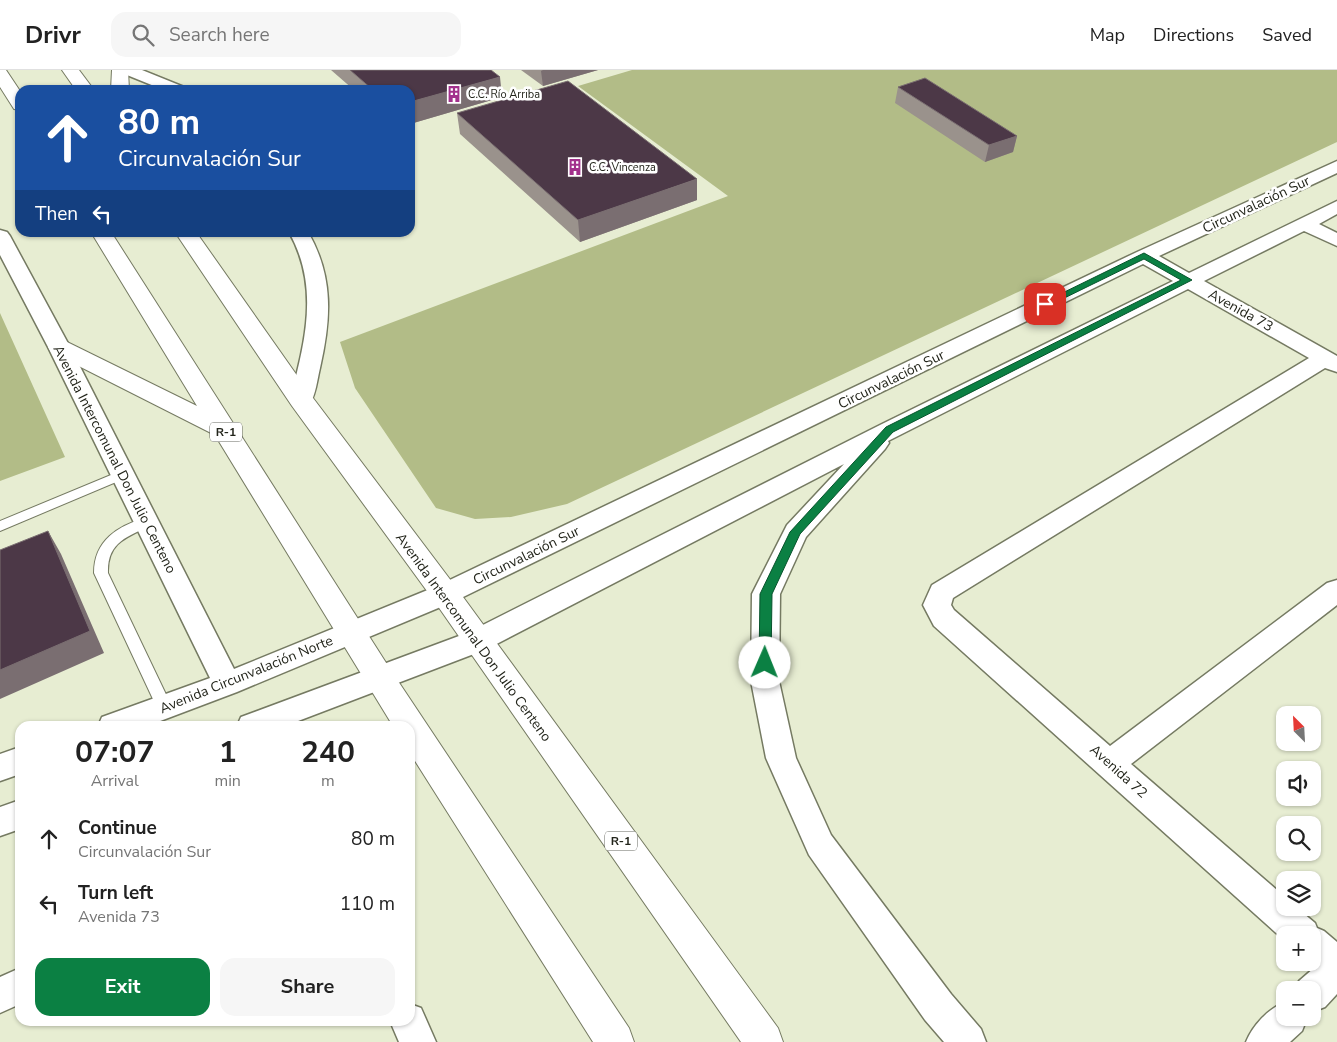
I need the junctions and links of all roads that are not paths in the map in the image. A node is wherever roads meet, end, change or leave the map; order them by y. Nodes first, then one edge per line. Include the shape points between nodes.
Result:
1 (70, 70) edge
2 (120, 70) edge
3 (128, 70) edge
4 (0, 73) edge
5 (81, 85) edge
6 (120, 85) edge
7 (166, 85) edge
8 (15, 97) edge
9 (1337, 166) edge
10 (1337, 207) edge
11 (1304, 224) junction
12 (0, 236) edge
13 (104, 237) edge
14 (188, 237) edge
15 (302, 237) edge
16 (1337, 240) edge
17 (1144, 256) junction
18 (1187, 280) junction
19 (59, 347) junction
20 (1331, 361) edge
21 (301, 400) junction
22 (225, 430) junction
23 (890, 430) junction
24 (123, 474) junction
25 (147, 522) junction
26 (0, 526) edge
27 (1337, 590) edge
28 (445, 594) junction
29 (351, 632) junction
30 (477, 641) junction
31 (379, 678) junction
32 (228, 684) junction
33 (164, 707) junction
34 (126, 721) edge
35 (265, 721) edge
36 (407, 721) edge
37 (415, 734) edge
38 (15, 762) edge
39 (1110, 763) junction
40 (0, 768) edge
41 (15, 816) edge
42 (0, 822) edge
43 (1293, 926) edge
44 (1321, 951) edge
45 (1337, 965) edge
46 (1337, 970) edge
47 (1321, 985) edge
48 (15, 988) edge
49 (0, 995) edge
50 (410, 1026) edge
51 (1281, 1026) edge
52 (418, 1042) edge
53 (615, 1042) edge
54 (764, 1042) edge
55 (968, 1042) edge
56 (1264, 1042) edge

1 - 5 main road
2 - 6 main road
3 - 7 street
4 - 8 main road
9 - 17 street, Circunvalación Sur
10 - 11 street
11 - 16 street
11 - 18 street
12 - 19 street, Avenida Intercomunal Don Julio Centeno
13 - 22 main road, R-1
14 - 21 main road, Avenida Intercomunal Don Julio Centeno / R-1
15 - 21 street via 308,246 315,276 317,305 314,352
17 - 18 street, Avenida 73
17 - 28 street, Circunvalación Sur
18 - 20 street, Avenida 73
18 - 23 street
19 - 22 main road
19 - 24 street, Avenida Intercomunal Don Julio Centeno
20 - 39 street, Avenida 72 via 942,592 937,605 944,618
21 - 28 main road, Avenida Intercomunal Don Julio Centeno / R-1
22 - 29 main road, R-1
23 - 30 street
23 - 55 street via 796,532 766,594 765,680 781,758 820,845 938,1007
24 - 25 street, Avenida Intercomunal Don Julio Centeno
24 - 26 lane
25 - 32 street, Avenida Intercomunal Don Julio Centeno
25 - 33 lane via 116,536 106,547 100,561 101,573
27 - 39 street
28 - 29 street, Circunvalación Sur
28 - 30 main road, Avenida Intercomunal Don Julio Centeno / R-1
29 - 31 main road, R-1
29 - 32 street, Avenida Circunvalación Norte
30 - 31 street
30 - 54 main road, Avenida Intercomunal Don Julio Centeno / R-1
31 - 35 street
31 - 36 main road, R-1
32 - 33 street, Avenida Circunvalación Norte
33 - 34 street, Avenida Circunvalación Norte
37 - 53 main road, R-1
38 - 40 street
39 - 43 street, Avenida 72
41 - 42 street
44 - 45 street
46 - 47 street
48 - 49 street
50 - 52 street
51 - 56 street

